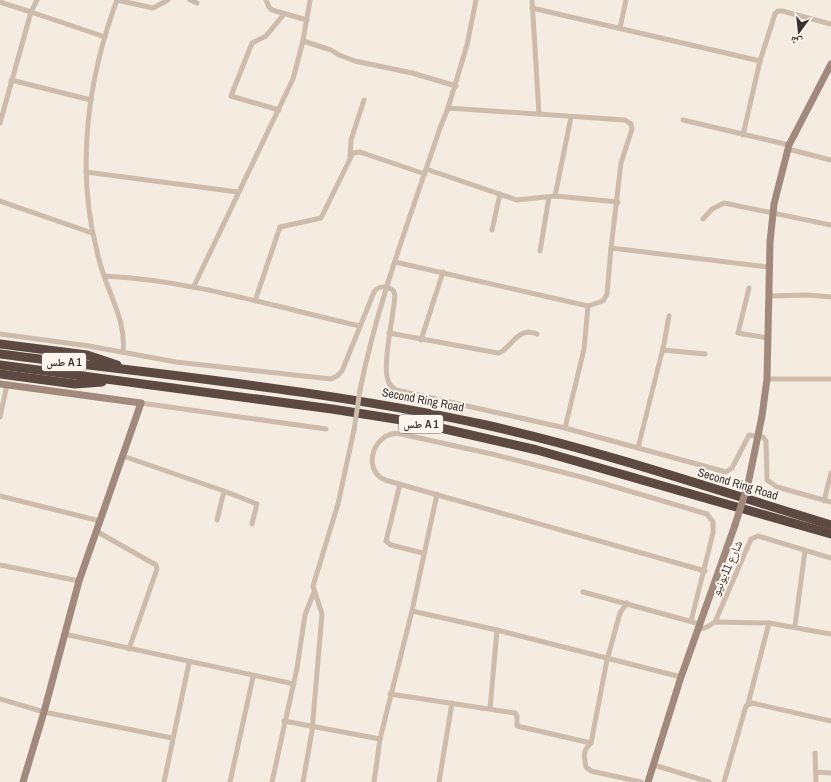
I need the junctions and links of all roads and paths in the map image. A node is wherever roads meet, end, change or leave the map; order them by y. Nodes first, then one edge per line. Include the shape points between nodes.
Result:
1 (37, 0) edge
2 (117, 0) edge
3 (168, 0) edge
4 (190, 0) edge
5 (266, 0) edge
6 (310, 0) edge
7 (476, 0) edge
8 (532, 0) edge
9 (626, 0) edge
10 (0, 2) edge
11 (197, 3) dead end
12 (532, 8) junction
13 (31, 12) junction
14 (284, 14) junction
15 (306, 20) junction
16 (831, 24) edge
17 (620, 28) junction
18 (105, 37) junction
19 (303, 42) junction
20 (760, 60) junction
21 (831, 64) edge
22 (829, 72) edge
23 (11, 80) junction
24 (456, 86) junction
25 (91, 100) junction
26 (364, 100) dead end
27 (448, 108) junction
28 (279, 110) junction
29 (539, 114) junction
30 (571, 117) junction
31 (684, 120) dead end
32 (0, 123) edge
33 (743, 135) junction
34 (788, 147) junction
35 (350, 157) junction
36 (831, 160) edge
37 (86, 172) junction
38 (425, 172) junction
39 (238, 192) junction
40 (500, 194) junction
41 (555, 196) junction
42 (549, 197) junction
43 (0, 201) edge
44 (618, 202) junction
45 (773, 213) junction
46 (703, 219) dead end
47 (831, 224) edge
48 (492, 230) dead end
49 (92, 233) junction
50 (611, 248) junction
51 (540, 250) dead end
52 (395, 262) junction
53 (769, 267) junction
54 (442, 272) junction
55 (104, 276) junction
56 (194, 286) junction
57 (386, 288) junction
58 (750, 288) dead end
59 (769, 296) junction
60 (831, 297) edge
61 (255, 301) junction
62 (588, 306) junction
63 (669, 316) dead end
64 (360, 326) junction
65 (389, 333) junction
66 (0, 334) edge
67 (537, 334) dead end
68 (768, 338) junction
69 (421, 340) junction
70 (0, 344) edge
71 (663, 350) junction
72 (123, 352) junction
73 (0, 354) edge
74 (705, 354) dead end
75 (0, 365) edge
76 (128, 370) junction
77 (0, 374) edge
78 (767, 379) junction
79 (831, 379) edge
80 (110, 380) junction
81 (4, 385) edge
82 (141, 403) junction
83 (0, 417) edge
84 (564, 428) junction
85 (326, 429) dead end
86 (757, 436) junction
87 (638, 448) junction
88 (123, 456) junction
89 (831, 472) edge
90 (400, 484) junction
91 (224, 491) junction
92 (437, 494) junction
93 (0, 496) edge
94 (824, 501) junction
95 (755, 502) junction
96 (831, 502) edge
97 (831, 519) edge
98 (217, 520) dead end
99 (100, 521) junction
100 (252, 524) dead end
101 (798, 525) junction
102 (831, 525) edge
103 (96, 531) junction
104 (831, 534) edge
105 (831, 538) edge
106 (805, 551) junction
107 (423, 554) junction
108 (831, 558) edge
109 (0, 566) edge
110 (705, 571) junction
111 (79, 581) junction
112 (314, 592) junction
113 (583, 592) dead end
114 (627, 603) junction
115 (412, 611) junction
116 (691, 621) junction
117 (715, 622) junction
118 (769, 624) junction
119 (795, 626) junction
120 (699, 627) junction
121 (497, 630) junction
122 (64, 634) junction
123 (831, 634) edge
124 (129, 648) junction
125 (607, 660) junction
126 (189, 662) junction
127 (254, 677) junction
128 (681, 677) junction
129 (294, 684) junction
130 (390, 694) junction
131 (0, 699) edge
132 (452, 703) junction
133 (748, 704) junction
134 (490, 709) junction
135 (44, 712) junction
136 (284, 721) junction
137 (831, 721) edge
138 (312, 725) junction
139 (172, 738) junction
140 (380, 739) junction
141 (591, 743) junction
142 (815, 753) dead end
143 (654, 765) junction
144 (816, 772) junction
145 (831, 774) edge
146 (23, 782) edge
147 (164, 782) edge
148 (230, 782) edge
149 (272, 782) edge
150 (303, 782) edge
151 (374, 782) edge
152 (439, 782) edge
153 (641, 782) edge
154 (648, 782) edge
155 (709, 782) edge
156 (724, 782) edge
157 (816, 782) edge

1 - 13 street
2 - 3 street via 153,8
2 - 18 street
4 - 11 street
5 - 14 street via 269,7
6 - 15 street
7 - 24 street
8 - 12 street
9 - 17 street
10 - 13 street
12 - 17 street
12 - 29 street
13 - 18 street
13 - 23 street
14 - 15 street
14 - 28 street via 266,36 252,42 231,96
15 - 19 street
16 - 20 street via 778,10
17 - 20 street
18 - 25 street
19 - 24 street via 355,60
19 - 28 street via 293,79
20 - 33 street
21 - 22 street
22 - 34 street
23 - 25 street
23 - 32 street
24 - 27 street
25 - 37 street via 86,136
26 - 35 street via 351,140
27 - 29 street
27 - 38 street
28 - 39 street
29 - 30 street
30 - 41 street
30 - 44 street via 625,120 631,124 632,129 621,163
31 - 33 street
33 - 34 street
34 - 36 street
34 - 45 street
35 - 38 street via 360,152
35 - 61 street via 321,218 280,227
37 - 39 street
37 - 49 street
38 - 40 street
38 - 52 street
39 - 56 street
40 - 42 street via 517,200
40 - 48 street
41 - 42 street
41 - 44 street
42 - 51 street
43 - 49 street
44 - 50 street
45 - 46 street via 724,203 712,209
45 - 47 street
45 - 53 street
49 - 55 street
50 - 53 street
50 - 62 street via 607,294 603,301
52 - 54 street
52 - 57 street
53 - 59 street
54 - 62 street
54 - 69 street
55 - 56 street via 136,277
55 - 72 street via 124,331
56 - 61 street
57 - 64 street via 379,287 376,290
57 - 65 street via 393,290 395,295
57 - 112 street, bridge via 371,339 338,504 314,583
58 - 68 street via 738,334
59 - 60 street
59 - 68 street
61 - 64 street
62 - 84 street via 584,349
63 - 71 street
64 - 72 street via 340,373 331,379 176,362
65 - 69 street
65 - 84 street via 387,378 396,390
66 - 72 street
67 - 69 street via 522,334 498,353
68 - 78 street
70 - 76 highway via 87,355
71 - 74 street
71 - 87 street
73 - 76 highway, Second Ring Road / طس A 1
75 - 80 highway, Second Ring Road / طس A 1
76 - 95 highway, Second Ring Road / طس A 1 via 313,394 460,419 624,461
77 - 80 highway via 75,384 93,384
78 - 79 street
78 - 86 street
80 - 101 highway, Second Ring Road / طس A 1 via 360,413 421,424 537,450
81 - 82 street
81 - 83 street
82 - 85 street
82 - 88 street
84 - 87 street
86 - 87 street via 748,437 732,468 726,472
86 - 94 street via 766,441 767,480 777,487
86 - 120 street, bridge via 748,484
88 - 91 street
88 - 99 street
89 - 94 street
90 - 92 street
90 - 107 street via 386,540 391,545
90 - 110 street via 381,479 372,468 378,443 391,434 492,454 584,478 707,514 713,528
91 - 98 street
91 - 100 street via 257,504
92 - 107 street
92 - 110 street
93 - 99 street
94 - 96 street
95 - 97 highway
95 - 102 highway, Second Ring Road / طس A 1
99 - 103 street
101 - 104 highway, Second Ring Road / طس A 1
101 - 105 highway
103 - 111 street
103 - 124 street via 156,566 157,569
106 - 108 street, شارع 11يونيو
106 - 117 street, شارع 11يونيو via 758,536 754,537
106 - 119 street
107 - 115 street
109 - 111 street
110 - 116 street
111 - 122 street
112 - 129 street via 305,615
112 - 138 street via 322,614
113 - 114 street
114 - 116 street
114 - 125 street via 620,613
115 - 121 street
115 - 130 street
116 - 120 street
117 - 118 street
117 - 120 street via 707,627
118 - 119 street
118 - 133 street
119 - 123 street
120 - 128 street
121 - 125 street
121 - 134 street
122 - 124 street
122 - 135 street
124 - 126 street
125 - 128 street
125 - 141 street
126 - 127 street
126 - 139 street
127 - 129 street
127 - 148 street
128 - 143 street
129 - 136 street
130 - 132 street
130 - 140 street
131 - 135 street
132 - 134 street
132 - 152 street
133 - 137 street
133 - 156 street
134 - 141 street via 515,713 517,726
135 - 139 street
135 - 146 street
136 - 138 street
136 - 149 street
138 - 140 street
138 - 150 street
139 - 147 street
140 - 151 street
141 - 153 street via 586,747 584,755 586,767 594,772
142 - 144 street
143 - 154 street
143 - 155 street
144 - 145 street
144 - 157 street

